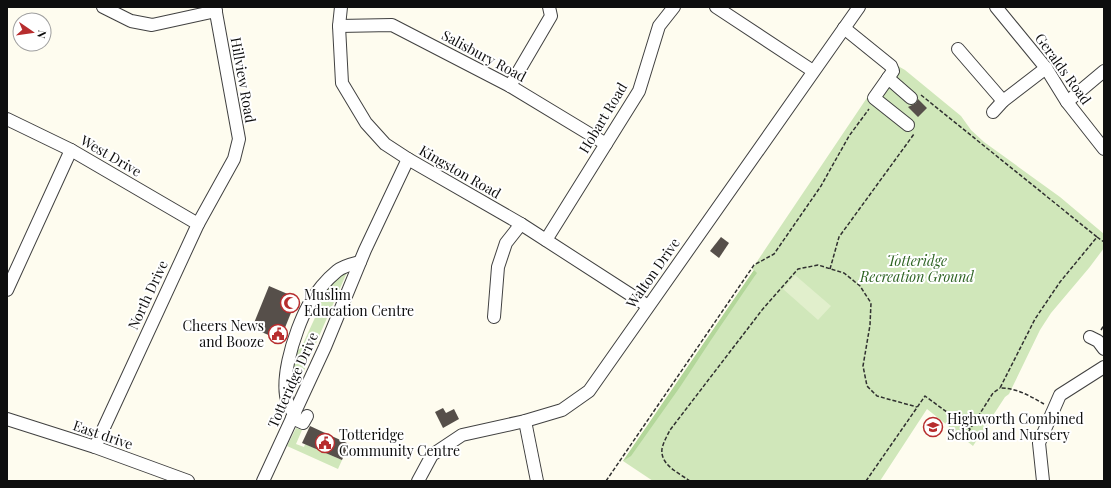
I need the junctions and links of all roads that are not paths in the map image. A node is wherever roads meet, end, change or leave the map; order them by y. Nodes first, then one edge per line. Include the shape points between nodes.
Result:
1 (103, 7) edge
2 (341, 7) edge
3 (549, 7) edge
4 (674, 7) edge
5 (716, 7) edge
6 (859, 7) edge
7 (996, 7) edge
8 (215, 9) edge
9 (339, 26) junction
10 (844, 28) junction
11 (958, 49) dead end
12 (1046, 68) junction
13 (813, 71) junction
14 (1104, 71) edge
15 (888, 78) junction
16 (510, 86) junction
17 (911, 98) road end
18 (1003, 101) junction
19 (1068, 102) junction
20 (993, 112) dead end
21 (7, 119) edge
22 (908, 125) road end
23 (606, 144) junction
24 (1104, 149) edge
25 (71, 150) junction
26 (234, 159) joint
27 (408, 159) junction
28 (198, 224) junction
29 (522, 224) junction
30 (546, 240) junction
31 (360, 262) junction
32 (7, 290) edge
33 (648, 306) junction
34 (494, 317) dead end
35 (1090, 338) dead end
36 (1104, 349) edge
37 (1104, 367) edge
38 (298, 416) junction
39 (7, 419) edge
40 (525, 421) junction
41 (95, 447) junction
42 (188, 481) edge
43 (263, 481) edge
44 (418, 481) edge
45 (537, 481) edge
46 (1043, 481) edge

1 - 8 street via 131,21 152,25
2 - 9 street, Kingston Road
3 - 16 street via 551,16
4 - 23 street, Hobart Road via 659,26 639,91
5 - 13 street
6 - 10 street, Walton Drive
7 - 12 street, Geralds Road
8 - 26 street, Hillview Road via 239,139
9 - 16 street, Salisbury Road via 392,25
9 - 27 street, Kingston Road via 342,83 366,123 385,144
10 - 13 street, Walton Drive
10 - 15 street via 891,66 893,70
11 - 18 street
12 - 18 street
12 - 19 street, Geralds Road
13 - 33 street, Walton Drive
14 - 19 street
15 - 17 street
15 - 22 street via 874,98
16 - 23 street, Salisbury Road
18 - 20 street
19 - 24 street, Geralds Road
21 - 25 street, West Drive
23 - 30 street, Hobart Road
25 - 28 street, West Drive
25 - 32 street
26 - 28 street, North Drive
27 - 29 street, Kingston Road
27 - 31 street, Totteridge Drive
28 - 41 street, North Drive
29 - 30 street, Kingston Road
29 - 34 street via 506,244 498,266
30 - 33 street, Kingston Road
31 - 38 street, Totteridge Drive
31 - 38 street via 338,270 327,281 308,305 297,329 287,364 286,384 290,410
33 - 40 street, Walton Drive via 589,391 562,410
35 - 36 street via 1098,341
37 - 46 street via 1060,395 1039,443
38 - 43 street, Totteridge Drive
39 - 41 street, East drive
40 - 44 street, Walton Drive via 462,435 432,455
40 - 45 street
41 - 42 street, East drive

